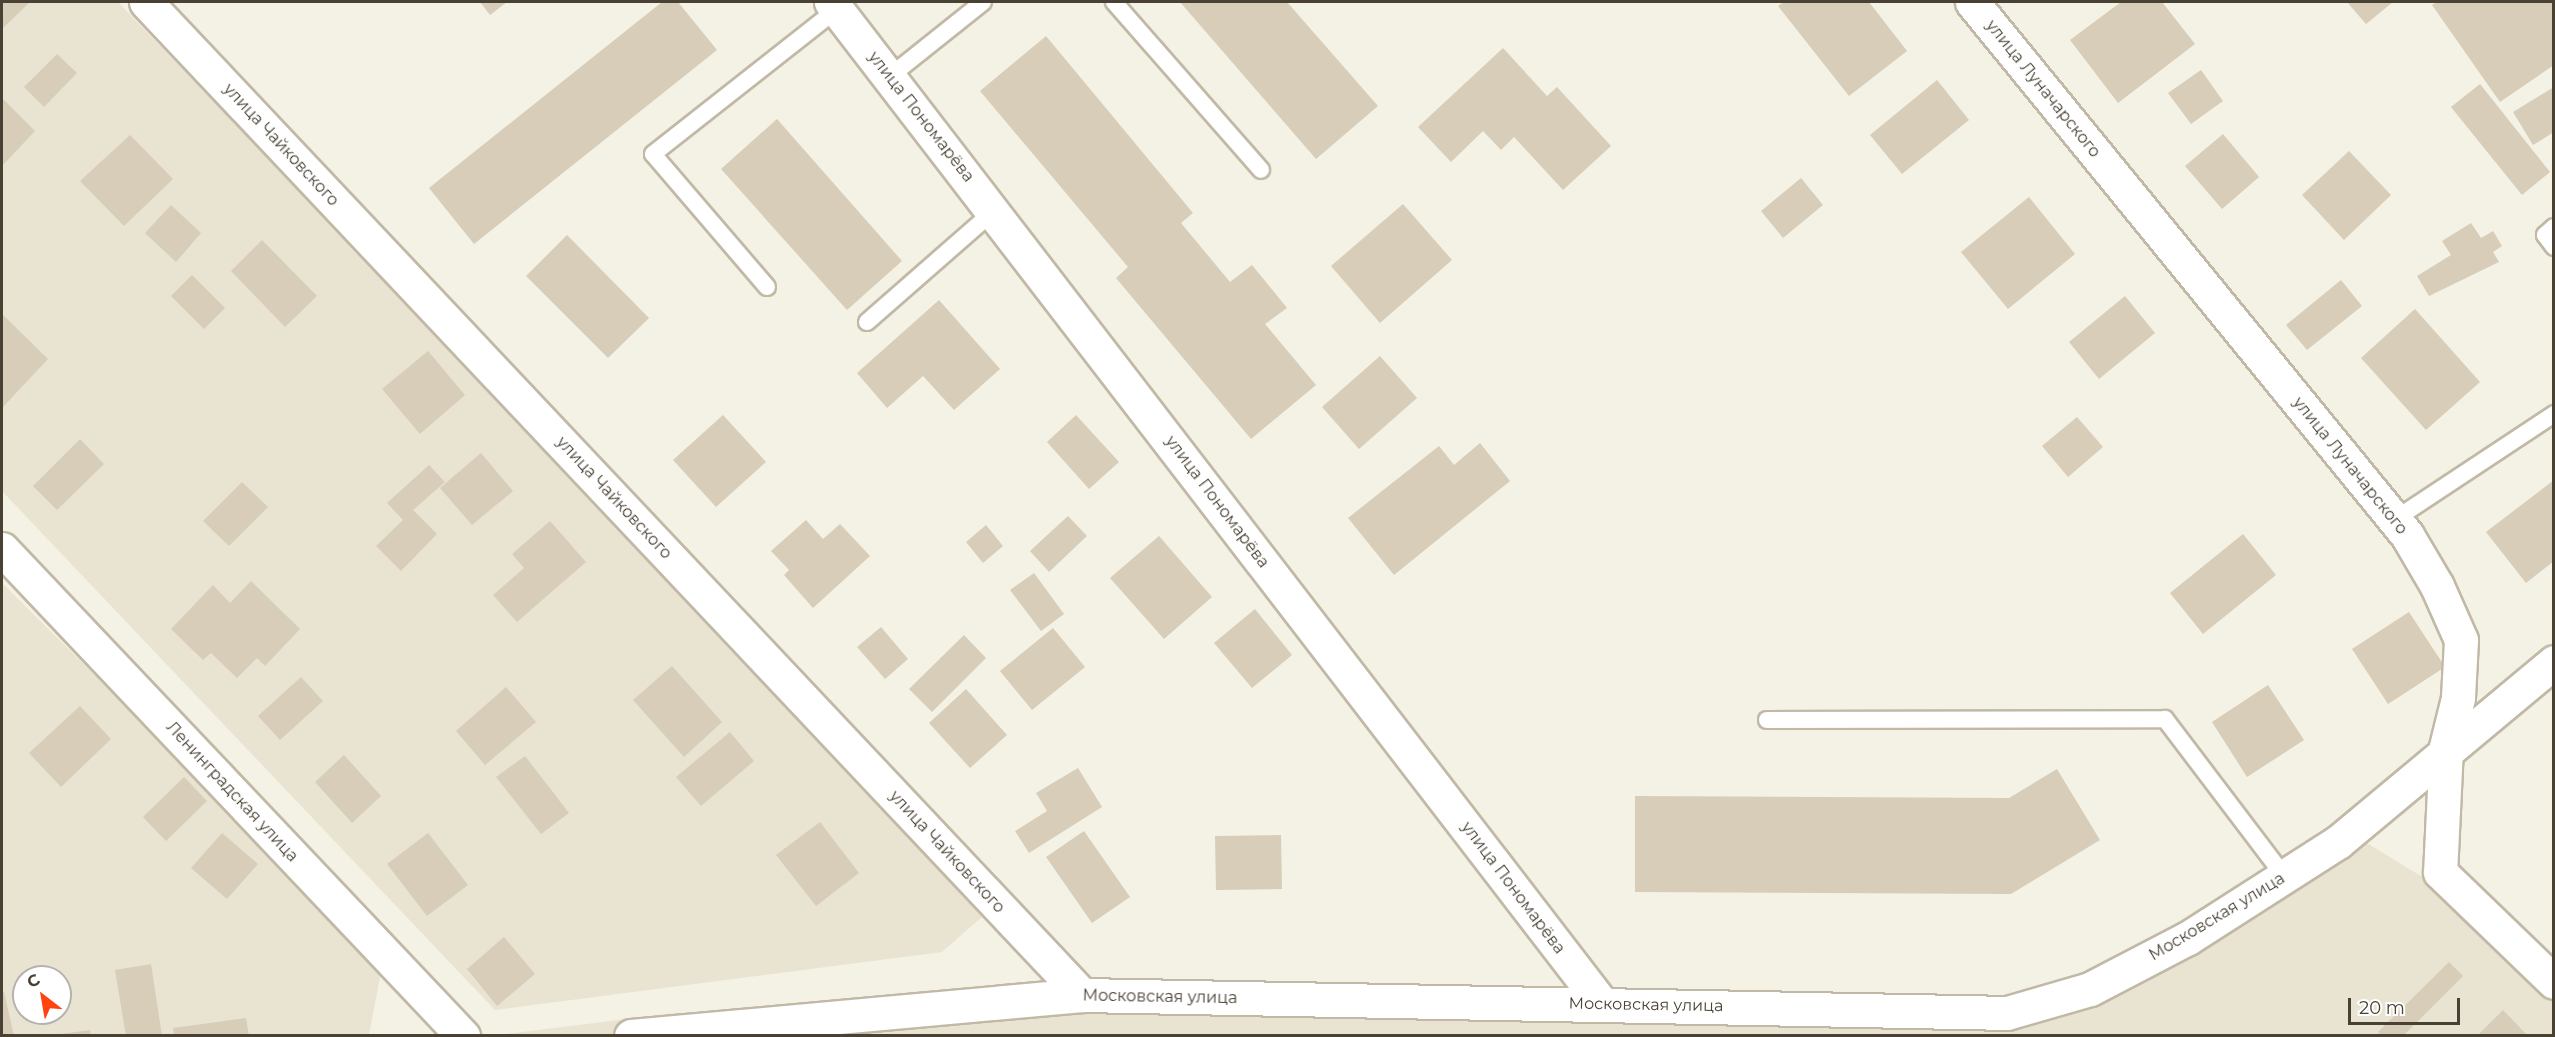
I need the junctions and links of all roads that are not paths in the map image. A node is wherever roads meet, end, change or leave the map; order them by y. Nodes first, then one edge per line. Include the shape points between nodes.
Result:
1 (146, 2) edge
2 (983, 2) edge
3 (1114, 2) edge
4 (1979, 4) edge
5 (834, 5) edge
6 (889, 77) junction
7 (1261, 170) dead end
8 (994, 211) junction
9 (2553, 227) edge
10 (2553, 247) edge
11 (767, 286) dead end
12 (867, 322) dead end
13 (2553, 414) edge
14 (2394, 520) junction
15 (2, 549) edge
16 (2553, 662) edge
17 (1767, 720) dead end
18 (2446, 747) junction
19 (2284, 876) junction
20 (2553, 982) edge
21 (1082, 995) junction
22 (1602, 1004) junction
23 (463, 1035) edge
24 (631, 1035) edge

1 - 21 street, улица Чайковского
2 - 6 lane
3 - 7 lane
4 - 14 street, улица Луначарского
5 - 6 street, улица Пономарёва
5 - 11 lane via 653,154
6 - 8 street, улица Пономарёва
8 - 12 lane
8 - 22 street, улица Пономарёва
9 - 10 lane via 2546,235
13 - 14 lane
14 - 18 street, улица Луначарского via 2437,586 2461,640 2458,698
15 - 23 street, Ленинградская улица
16 - 18 street, Московская улица
17 - 19 lane via 2164,719
18 - 19 street, Московская улица via 2338,842
18 - 20 street, улица Луначарского via 2440,872
19 - 22 street, Московская улица via 2188,939 2090,989 2007,1013
21 - 22 street, Московская улица
21 - 24 street, Московская улица

